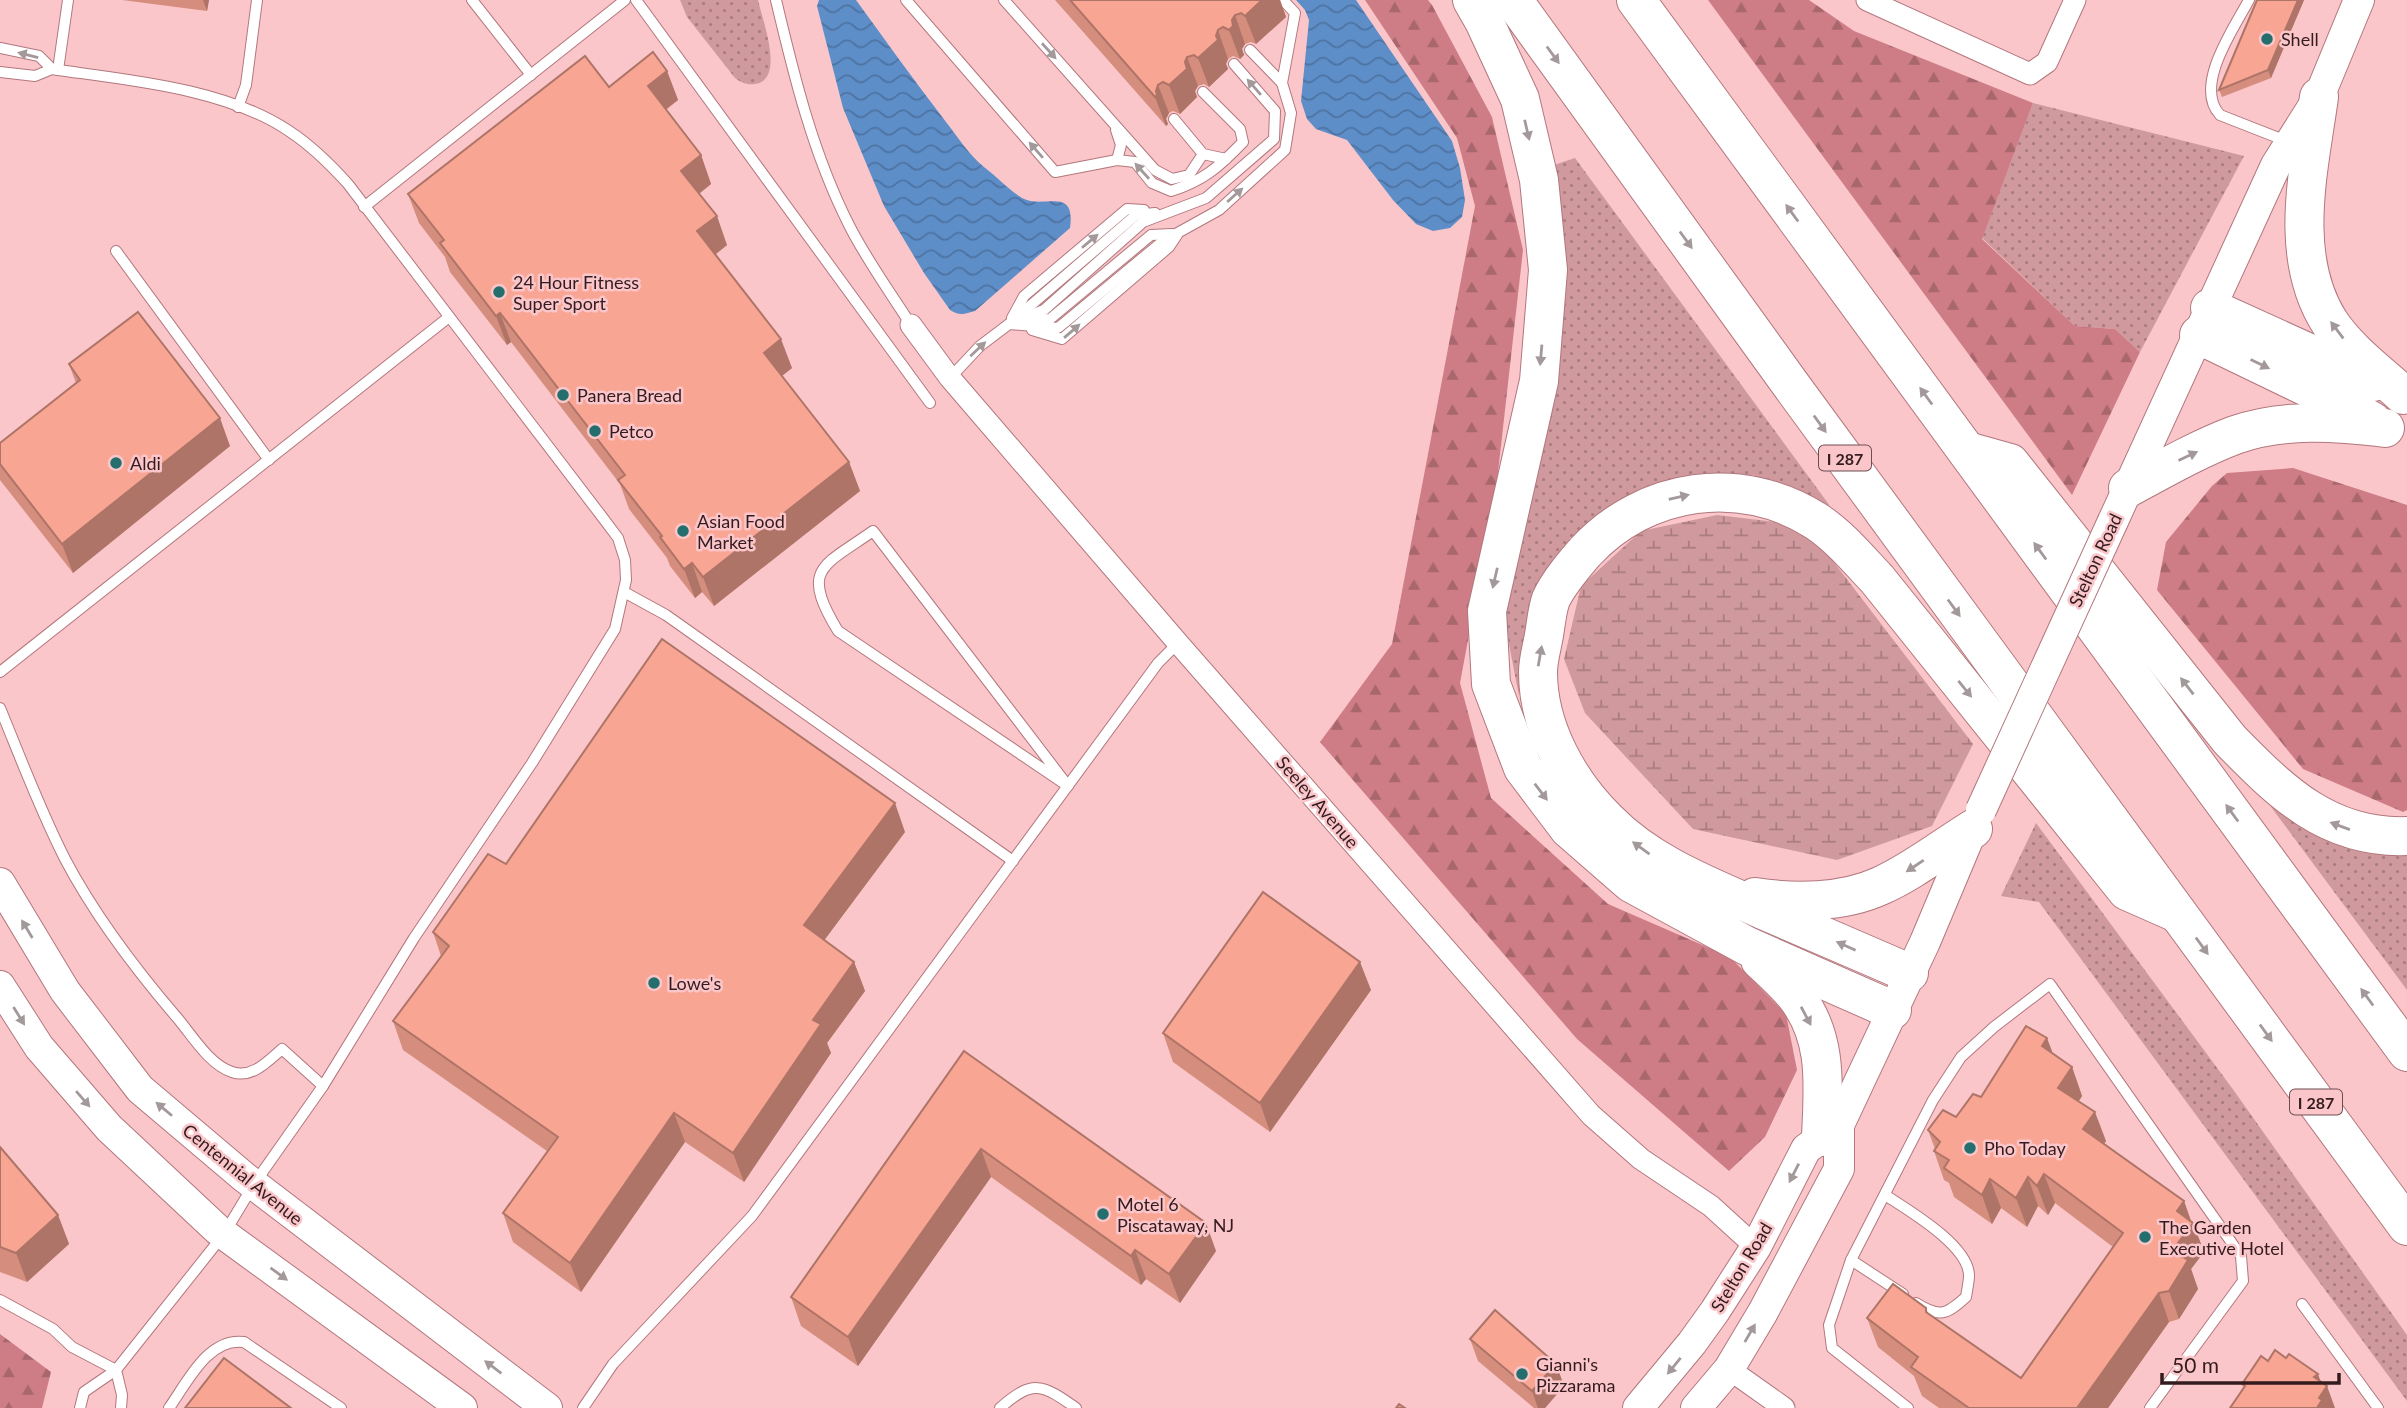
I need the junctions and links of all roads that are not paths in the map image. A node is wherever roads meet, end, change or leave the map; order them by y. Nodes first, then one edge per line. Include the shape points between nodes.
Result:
1 (68, 0) edge
2 (257, 0) edge
3 (472, 0) edge
4 (625, 0) edge
5 (636, 0) edge
6 (776, 0) edge
7 (906, 0) edge
8 (1004, 0) edge
9 (1283, 0) edge
10 (1472, 0) edge
11 (1513, 0) edge
12 (1636, 0) edge
13 (1867, 0) edge
14 (2075, 0) edge
15 (2249, 0) edge
16 (2359, 0) edge
17 (0, 48) edge
18 (1250, 50) dead end
19 (1234, 64) dead end
20 (55, 69) junction
21 (0, 72) edge
22 (531, 75) junction
23 (1282, 83) junction
24 (1203, 92) dead end
25 (2319, 97) junction
26 (238, 107) junction
27 (1174, 119) dead end
28 (1114, 124) junction
29 (2290, 142) junction
30 (1203, 153) junction
31 (1226, 159) junction
32 (1117, 160) junction
33 (364, 207) junction
34 (1167, 211) junction
35 (1179, 233) junction
36 (116, 251) dead end
37 (449, 317) junction
38 (2204, 321) junction
39 (1010, 324) junction
40 (911, 325) joint
41 (950, 378) junction
42 (2405, 396) edge
43 (930, 403) dead end
44 (2396, 434) edge
45 (1967, 451) junction
46 (269, 460) junction
47 (2120, 505) junction
48 (624, 593) junction
49 (1178, 643) junction
50 (0, 672) edge
51 (0, 708) edge
52 (1068, 786) junction
53 (1977, 820) junction
54 (2407, 836) edge
55 (1013, 862) junction
56 (0, 883) edge
57 (1720, 891) junction
58 (2179, 914) junction
59 (1747, 946) junction
60 (1909, 973) junction
61 (0, 986) edge
62 (1892, 1010) junction
63 (2407, 1052) edge
64 (323, 1086) junction
65 (1830, 1131) junction
66 (254, 1184) junction
67 (1885, 1195) junction
68 (2407, 1226) edge
69 (224, 1234) junction
70 (1756, 1247) junction
71 (1852, 1260) junction
72 (0, 1300) edge
73 (2302, 1304) dead end
74 (116, 1370) junction
75 (1729, 1370) junction
76 (84, 1392) junction
77 (454, 1405) edge
78 (80, 1408) edge
79 (85, 1408) edge
80 (121, 1408) edge
81 (169, 1408) edge
82 (341, 1408) edge
83 (547, 1408) edge
84 (583, 1408) edge
85 (1000, 1408) edge
86 (1076, 1408) edge
87 (1638, 1408) edge
88 (1696, 1408) edge
89 (1784, 1408) edge
90 (1908, 1408) edge
91 (2150, 1408) edge
92 (2378, 1408) edge

1 - 20 lane
2 - 26 lane via 246,85
3 - 22 lane
4 - 22 lane
5 - 43 lane
6 - 40 lane via 823,168 849,226
32 -> 7 lane via 1055,172
8 -> 28 lane
9 - 23 lane via 1295,13
10 -> 59 highway via 1520,99 1539,180 1548,270 1539,381 1488,611 1491,684 1523,768 1569,829 1631,883
11 -> 58 highway, I 287
45 -> 12 highway
13 - 14 street via 2030,74 2047,62
15 - 29 lane via 2214,65 2211,90 2216,111
16 - 25 main road, Stelton Road
20 -> 17 lane via 39,56
18 - 23 lane
34 -> 19 lane via 1206,198 1274,139 1275,111
20 - 21 lane via 35,76
20 - 26 lane via 168,86
22 - 33 lane
35 -> 23 lane via 1219,210 1285,150 1291,113
24 - 31 lane via 1240,129 1242,142
25 - 29 main road, Stelton Road
42 -> 25 highway via 2346,342 2318,301 2305,243 2305,203
26 - 33 lane via 287,129 324,157
27 - 30 lane
28 - 30 lane via 1155,170 1172,179 1189,175
28 - 32 lane via 1121,145
29 - 38 main road, Stelton Road
30 - 31 lane
31 -> 32 lane via 1196,183 1171,191 1152,183 1135,162
33 - 37 lane
34 - 39 lane via 1143,222 1044,310
39 -> 34 lane via 1024,296 1127,209
35 - 39 lane via 1151,235 1050,319
39 -> 35 lane via 1062,339 1169,247
36 - 46 lane
37 - 46 lane
37 - 48 lane via 618,538 625,560
38 - 42 highway
38 -> 44 highway
38 - 47 main road, Stelton Road
41 -> 39 lane via 980,346
40 - 41 street, Seeley Avenue
41 - 49 street, Seeley Avenue
47 -> 44 highway via 2182,459 2236,435 2270,426 2344,423
54 -> 45 highway via 2361,833 2328,821 2269,780 2230,740 2010,463
63 -> 45 highway
46 - 50 lane
47 - 53 main road, Stelton Road, bridge
48 - 55 lane via 666,615
48 - 64 lane via 615,629
49 - 52 lane via 1158,663
49 - 70 street, Seeley Avenue via 1591,1115 1641,1159 1711,1206
51 - 64 lane via 40,807 102,920 136,969 212,1059 232,1072 250,1073 282,1049
52 - 52 lane via 873,531 824,566 817,585 838,631
52 - 55 lane
53 -> 57 highway via 1900,876 1852,896 1776,899
53 - 60 main road, Stelton Road
55 - 84 lane via 752,1216 613,1364
66 -> 56 main road, Centennial Avenue via 140,1089 65,991
57 -> 58 highway via 1667,866 1600,813 1571,777 1552,740 1538,670 1551,599 1595,541 1618,522 1677,496 1733,491 1791,508 1849,548 2127,891
60 -> 57 highway
58 -> 68 highway, I 287
59 - 62 highway
59 -> 65 highway via 1796,997 1817,1036
60 - 62 main road, Stelton Road
61 -> 69 main road via 39,1047 109,1128
62 - 65 main road, Stelton Road
64 - 66 lane
65 -> 70 main road, Stelton Road via 1806,1149
75 -> 65 main road, Stelton Road via 1839,1169
66 - 69 lane
83 -> 66 main road, Centennial Avenue
67 - 71 lane
67 - 71 lane via 1924,1220 1962,1256 1969,1274 1966,1297 1948,1312 1932,1313
67 - 91 lane via 1933,1100 1961,1057 2050,984 2241,1256 2243,1281
69 - 74 lane
69 -> 77 main road
70 -> 87 main road, Stelton Road via 1692,1343
71 - 90 lane via 1829,1325 1832,1348
72 - 74 lane
73 - 92 lane
74 - 76 lane
74 - 80 lane
75 - 88 main road, Stelton Road
75 - 89 street
76 - 78 lane
76 - 79 lane
81 - 82 lane via 209,1354 233,1340 244,1342
85 - 86 lane via 1023,1390 1036,1388 1048,1389

